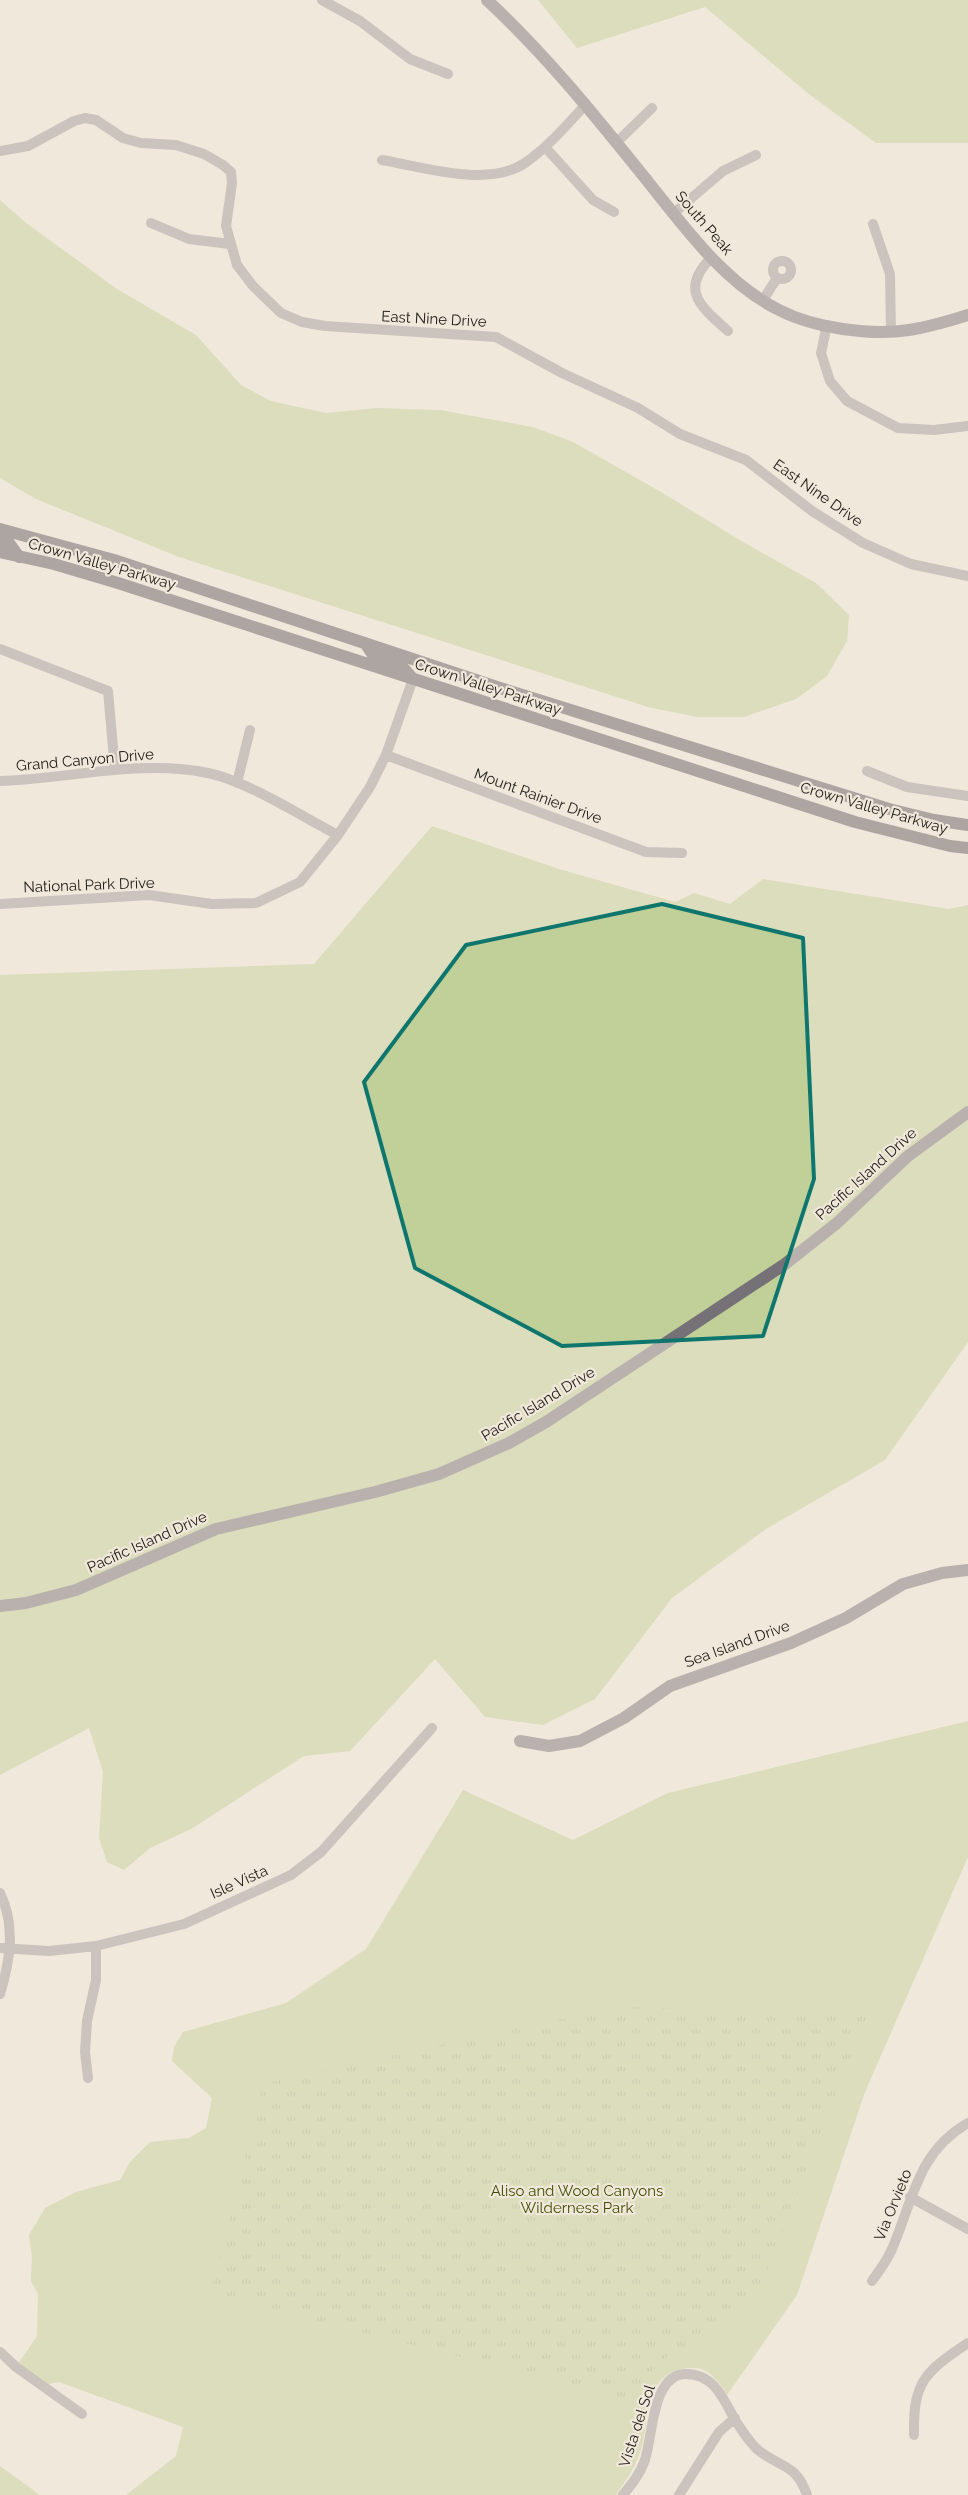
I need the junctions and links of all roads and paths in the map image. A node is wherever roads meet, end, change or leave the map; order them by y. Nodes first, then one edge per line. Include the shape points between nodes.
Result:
1 (322, 0) edge
2 (487, 0) edge
3 (448, 74) dead end
4 (586, 104) junction
5 (652, 108) dead end
6 (616, 143) junction
7 (545, 147) junction
8 (0, 151) edge
9 (756, 155) dead end
10 (382, 160) dead end
11 (614, 212) dead end
12 (674, 213) junction
13 (151, 223) dead end
14 (873, 224) dead end
15 (230, 244) junction
16 (711, 258) junction
17 (777, 278) dead end
18 (763, 300) junction
19 (968, 315) edge
20 (827, 325) junction
21 (728, 331) dead end
22 (891, 332) junction
23 (968, 426) edge
24 (0, 529) edge
25 (0, 540) edge
26 (0, 552) edge
27 (19, 557) junction
28 (968, 576) edge
29 (366, 643) junction
30 (0, 649) edge
31 (413, 680) junction
32 (500, 688) junction
33 (250, 730) dead end
34 (386, 755) junction
35 (115, 770) junction
36 (867, 771) dead end
37 (0, 781) edge
38 (237, 783) junction
39 (968, 796) edge
40 (968, 825) edge
41 (338, 835) junction
42 (968, 848) edge
43 (682, 853) dead end
44 (0, 904) edge
45 (968, 1112) edge
46 (968, 1570) edge
47 (0, 1606) edge
48 (432, 1728) dead end
49 (520, 1741) dead end
50 (0, 1893) edge
51 (96, 1946) junction
52 (5, 1949) edge
53 (0, 1994) edge
54 (88, 2078) dead end
55 (968, 2123) edge
56 (910, 2197) junction
57 (968, 2229) edge
58 (872, 2281) dead end
59 (968, 2343) edge
60 (0, 2352) edge
61 (82, 2414) dead end
62 (735, 2418) junction
63 (914, 2435) dead end
64 (623, 2495) edge
65 (679, 2495) edge
66 (806, 2495) edge

1 - 3 street via 360,21 410,60
2 - 4 street, South Peak via 546,57
4 - 6 street, South Peak
4 - 7 street
5 - 6 street
6 - 12 street, South Peak
7 - 10 street via 523,164 488,174 470,175
7 - 11 street via 593,200
8 - 15 street, East Nine Drive via 28,146 85,118 96,120 123,138 141,143 176,145 204,154 224,164 231,172 226,226
9 - 12 street via 723,171
12 - 16 street, South Peak
13 - 15 street via 189,240
14 - 22 street via 890,274
15 - 28 street, East Nine Drive via 237,265 281,313 302,322 325,326 496,338 638,408 680,434 746,460 812,511 863,543 911,564
16 - 18 street, South Peak
16 - 21 street via 701,268 694,284 697,298 705,311
17 - 18 street
18 - 20 street, South Peak via 780,311
19 - 22 street, South Peak via 930,326
20 - 22 street, South Peak
20 - 23 street via 821,353 830,380 848,401 898,428 934,430
24 - 29 main road, Crown Valley Parkway via 114,560
25 - 27 main road via 9,543
26 - 27 main road, Crown Valley Parkway
27 - 31 main road, Crown Valley Parkway via 118,583
29 - 31 main road via 373,655 400,664
29 - 32 main road, Crown Valley Parkway
30 - 35 street via 108,691
31 - 32 main road via 433,672 488,692
31 - 34 street, National Park Drive
31 - 42 main road, Crown Valley Parkway via 854,822
32 - 40 main road, Crown Valley Parkway via 889,809
33 - 38 street
34 - 41 street, National Park Drive via 370,787
34 - 43 street, Mount Rainier Drive via 646,852
35 - 37 street, Grand Canyon Drive via 37,780
35 - 38 street, Grand Canyon Drive via 170,768 209,774
36 - 39 street via 907,787
38 - 41 street, Grand Canyon Drive
41 - 44 street, National Park Drive via 303,880 256,903 212,904 149,895
45 - 47 street, Pacific Island Drive via 908,1156 837,1223 785,1264 546,1422 509,1443 439,1474 216,1529 76,1590
46 - 49 street, Sea Island Drive via 942,1573 903,1584 846,1618 800,1639 670,1686 624,1718 580,1741 549,1746
48 - 51 street, Isle Vista via 321,1852 291,1875 184,1924
50 - 52 street via 6,1906
51 - 52 street, Isle Vista via 49,1951
51 - 54 street via 96,1980 86,2029
52 - 53 street
55 - 56 street, Via Orvieto via 956,2130 928,2160
56 - 57 street
56 - 58 street, Via Orvieto via 892,2248
59 - 63 street via 947,2357 918,2388
60 - 61 street
62 - 64 street, Vista del Sol via 707,2378 680,2374 671,2378 658,2399 638,2475
62 - 65 street via 719,2432
62 - 66 street, Vista del Sol via 744,2435 759,2450 785,2464 797,2475

